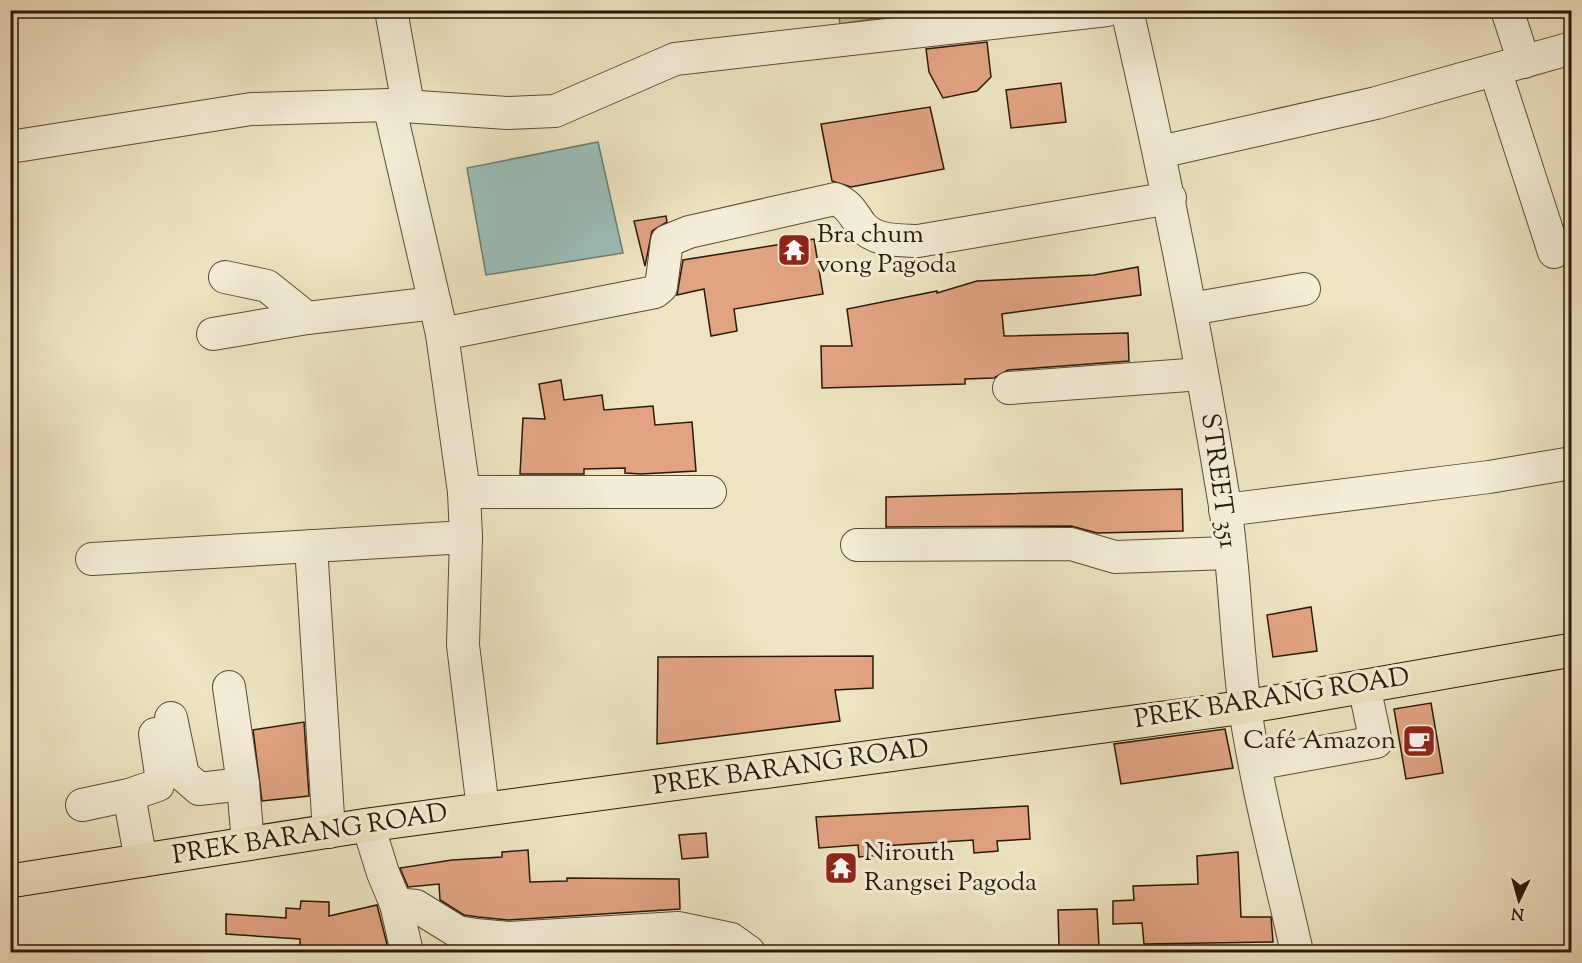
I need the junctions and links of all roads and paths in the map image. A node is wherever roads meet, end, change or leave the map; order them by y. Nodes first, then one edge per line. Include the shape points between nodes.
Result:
1 (391, 10) edge
2 (1107, 10) edge
3 (1127, 10) edge
4 (1507, 10) edge
5 (1572, 48) edge
6 (1510, 66) junction
7 (399, 105) junction
8 (10, 147) edge
9 (1160, 152) junction
10 (1170, 198) junction
11 (1554, 252) dead end
12 (225, 277) dead end
13 (1304, 289) dead end
14 (435, 303) junction
15 (1191, 309) junction
16 (307, 318) junction
17 (213, 334) dead end
18 (442, 334) junction
19 (1202, 374) junction
20 (1009, 388) dead end
21 (1572, 463) edge
22 (464, 492) junction
23 (710, 492) dead end
24 (1225, 510) junction
25 (466, 537) junction
26 (857, 545) dead end
27 (311, 546) junction
28 (1229, 553) junction
29 (92, 559) dead end
30 (1572, 650) edge
31 (1364, 686) junction
32 (229, 687) dead end
33 (1245, 706) junction
34 (1255, 764) junction
35 (243, 784) junction
36 (129, 795) junction
37 (82, 805) dead end
38 (483, 809) junction
39 (368, 825) junction
40 (329, 832) junction
41 (248, 844) junction
42 (141, 861) junction
43 (10, 881) edge
44 (396, 903) junction
45 (407, 952) edge
46 (749, 952) edge
47 (1297, 952) edge

1 - 7 street
2 - 7 street via 675,59 555,111 507,113
3 - 9 street, STREET 351
4 - 6 street
5 - 6 street
6 - 9 street via 1376,103
6 - 11 street
7 - 8 street via 251,109
7 - 14 street
9 - 10 street, STREET 351
10 - 15 street, STREET 351
10 - 18 street via 918,241 883,239 863,227 846,203 835,199 689,232 667,241 661,286 655,292
12 - 16 street via 267,286
13 - 15 street
14 - 16 street
14 - 18 street
15 - 19 street, STREET 351
16 - 17 street
18 - 22 street
19 - 20 street
19 - 24 street, STREET 351
21 - 24 street
22 - 23 street
22 - 25 street
24 - 28 street, STREET 351
25 - 27 street
25 - 38 street via 463,645
26 - 28 street via 1071,544 1115,557
27 - 29 street
27 - 40 street
28 - 33 street, STREET 351
30 - 31 main road, PREK BARANG ROAD
31 - 33 main road, PREK BARANG ROAD
31 - 34 street via 1376,742
32 - 35 street
33 - 34 street, STREET 351
33 - 38 main road, PREK BARANG ROAD
34 - 47 street, STREET 351
35 - 36 street via 199,789 183,775 162,714 161,780 153,788
35 - 41 street
36 - 37 street
36 - 42 street
38 - 39 main road, PREK BARANG ROAD
39 - 40 main road, PREK BARANG ROAD
39 - 44 street
40 - 41 main road, PREK BARANG ROAD
41 - 42 main road, PREK BARANG ROAD
42 - 43 main road, PREK BARANG ROAD
44 - 45 street
44 - 46 street via 416,906 458,932 476,935 508,938 678,928 731,939

